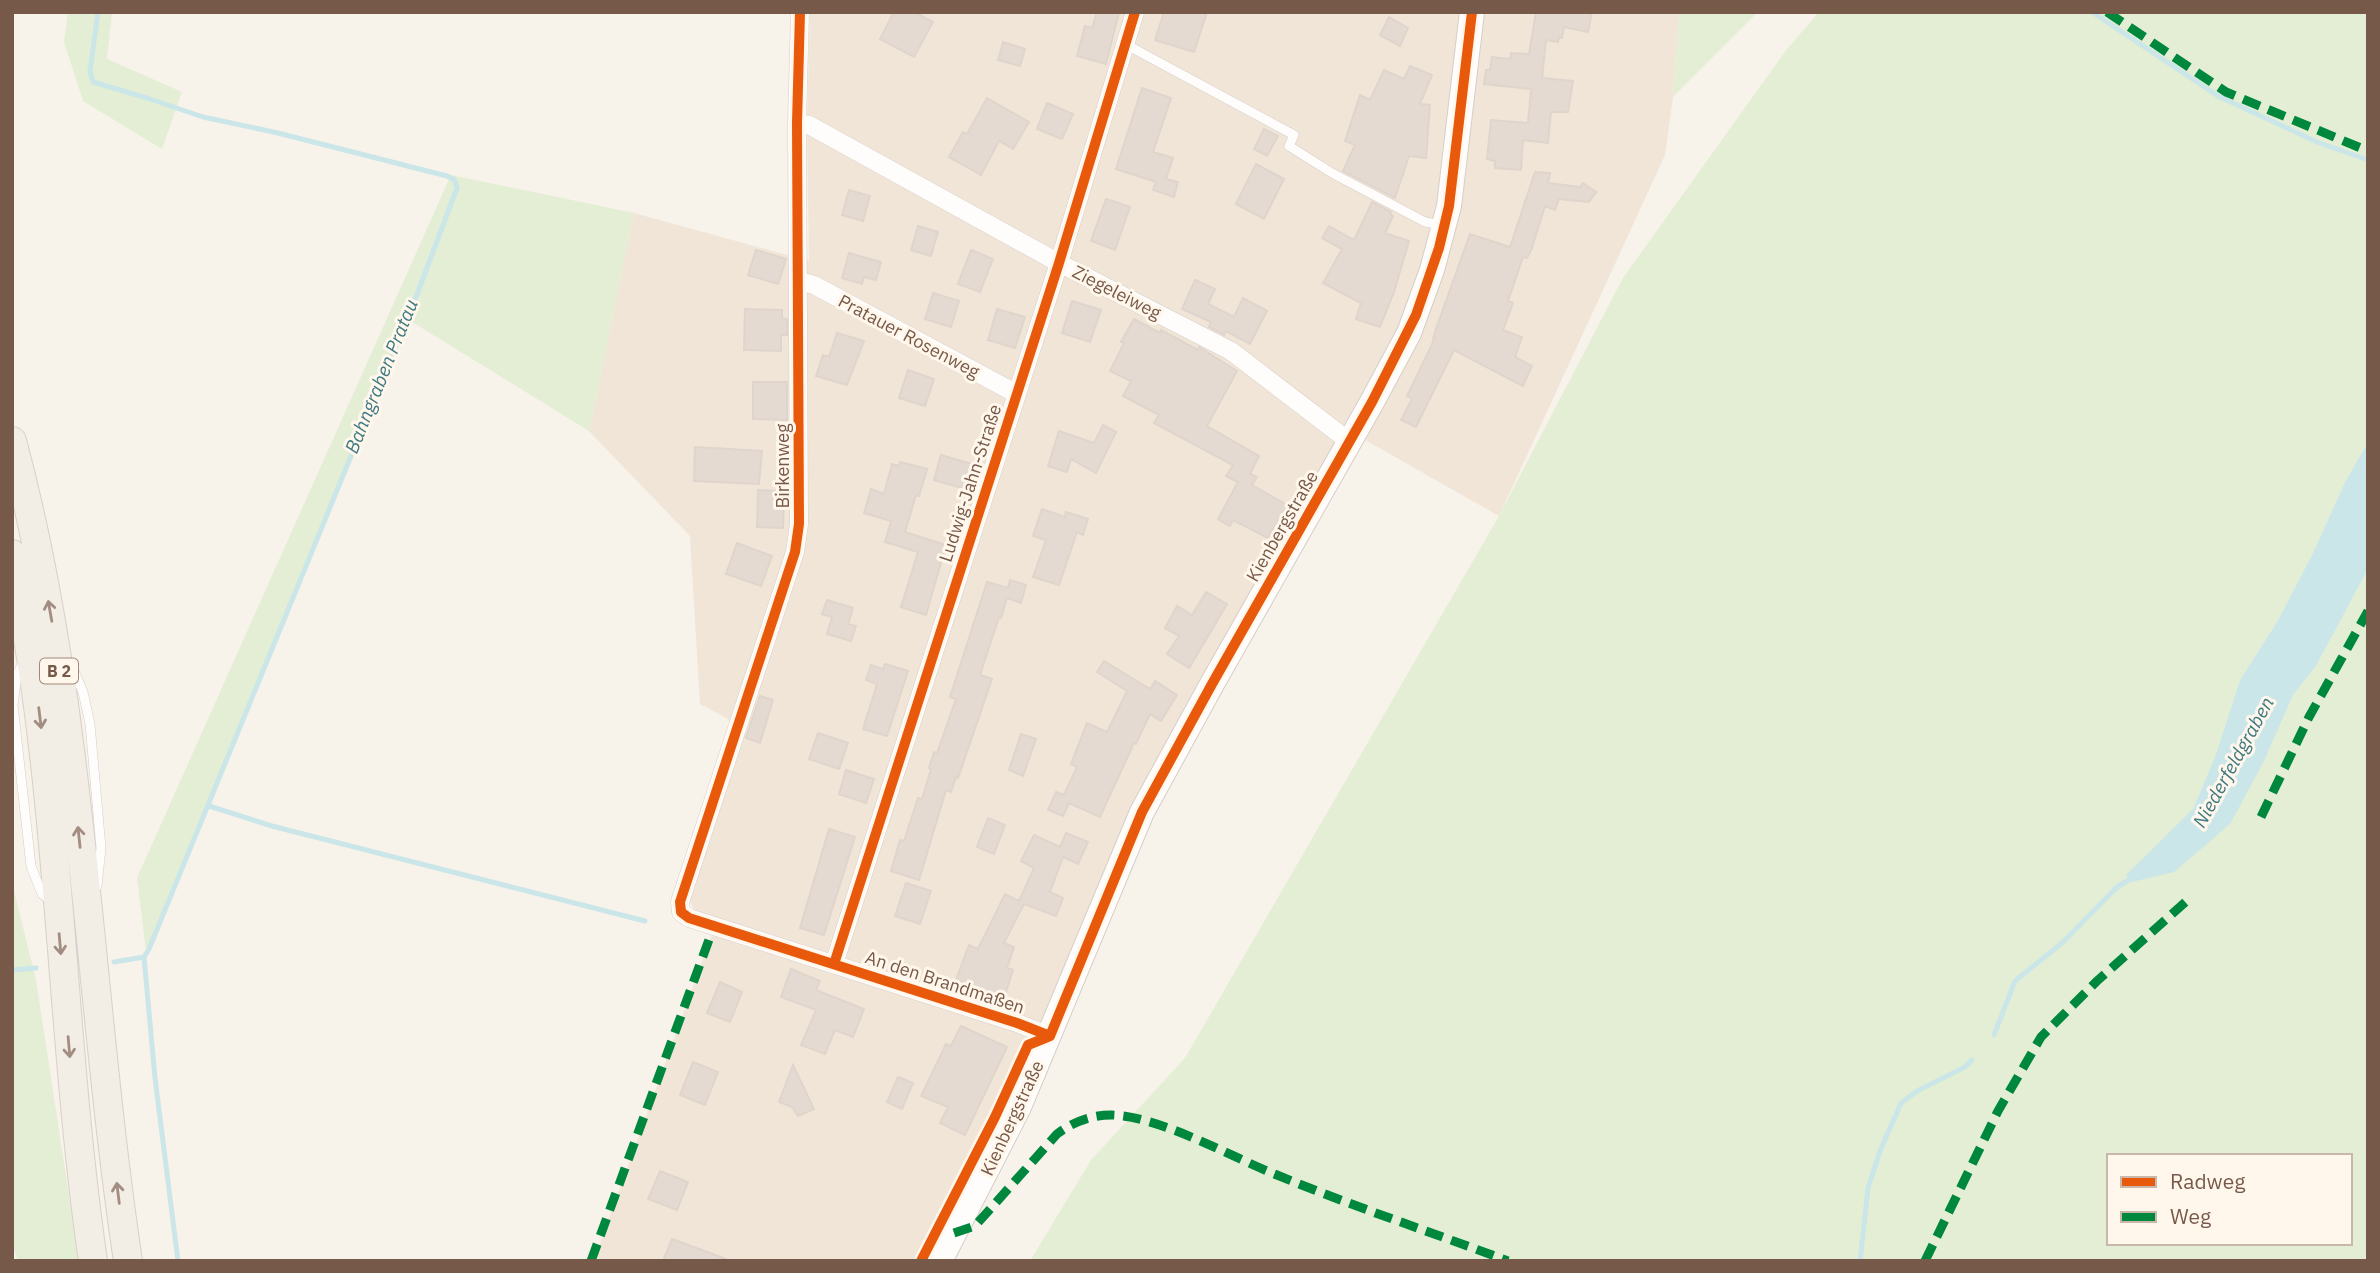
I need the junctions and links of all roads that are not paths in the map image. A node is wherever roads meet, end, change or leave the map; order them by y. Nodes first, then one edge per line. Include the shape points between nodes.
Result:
1 (800, 12) edge
2 (1135, 12) edge
3 (1472, 12) edge
4 (1125, 44) junction
5 (797, 123) junction
6 (1445, 226) junction
7 (1059, 263) junction
8 (799, 281) junction
9 (1017, 394) junction
10 (12, 441) edge
11 (1350, 442) junction
12 (12, 554) edge
13 (44, 652) junction
14 (680, 902) joint
15 (834, 964) junction
16 (1050, 1036) junction
17 (93, 1261) edge
18 (128, 1261) edge
19 (940, 1261) edge

1 - 5 street, Birkenweg
2 - 4 street, Ludwig-Jahn-Straße
3 - 6 main road, Kienbergstraße
4 - 6 lane via 1294,135 1289,146 1332,173 1425,222
4 - 7 street, Ludwig-Jahn-Straße
5 - 7 street, Ziegeleiweg via 810,125
5 - 8 street, Birkenweg
6 - 11 main road, Kienbergstraße via 1409,333
7 - 9 street, Ludwig-Jahn-Straße
7 - 11 street, Ziegeleiweg via 1231,351
8 - 9 street, Pratauer Rosenweg
8 - 14 street, Birkenweg via 799,524 795,552
9 - 15 street, Ludwig-Jahn-Straße
13 -> 10 main road, B 2 via 30,508
11 - 16 main road, Kienbergstraße via 1142,812
12 - 13 main road, B 2
13 -> 17 main road, B 2 via 45,760 78,1147
18 -> 13 main road, B 2 via 69,745
14 - 15 street, An den Brandmaßen via 681,912 689,918
15 - 16 street, An den Brandmaßen
16 - 19 main road, Kienbergstraße via 1004,1139

